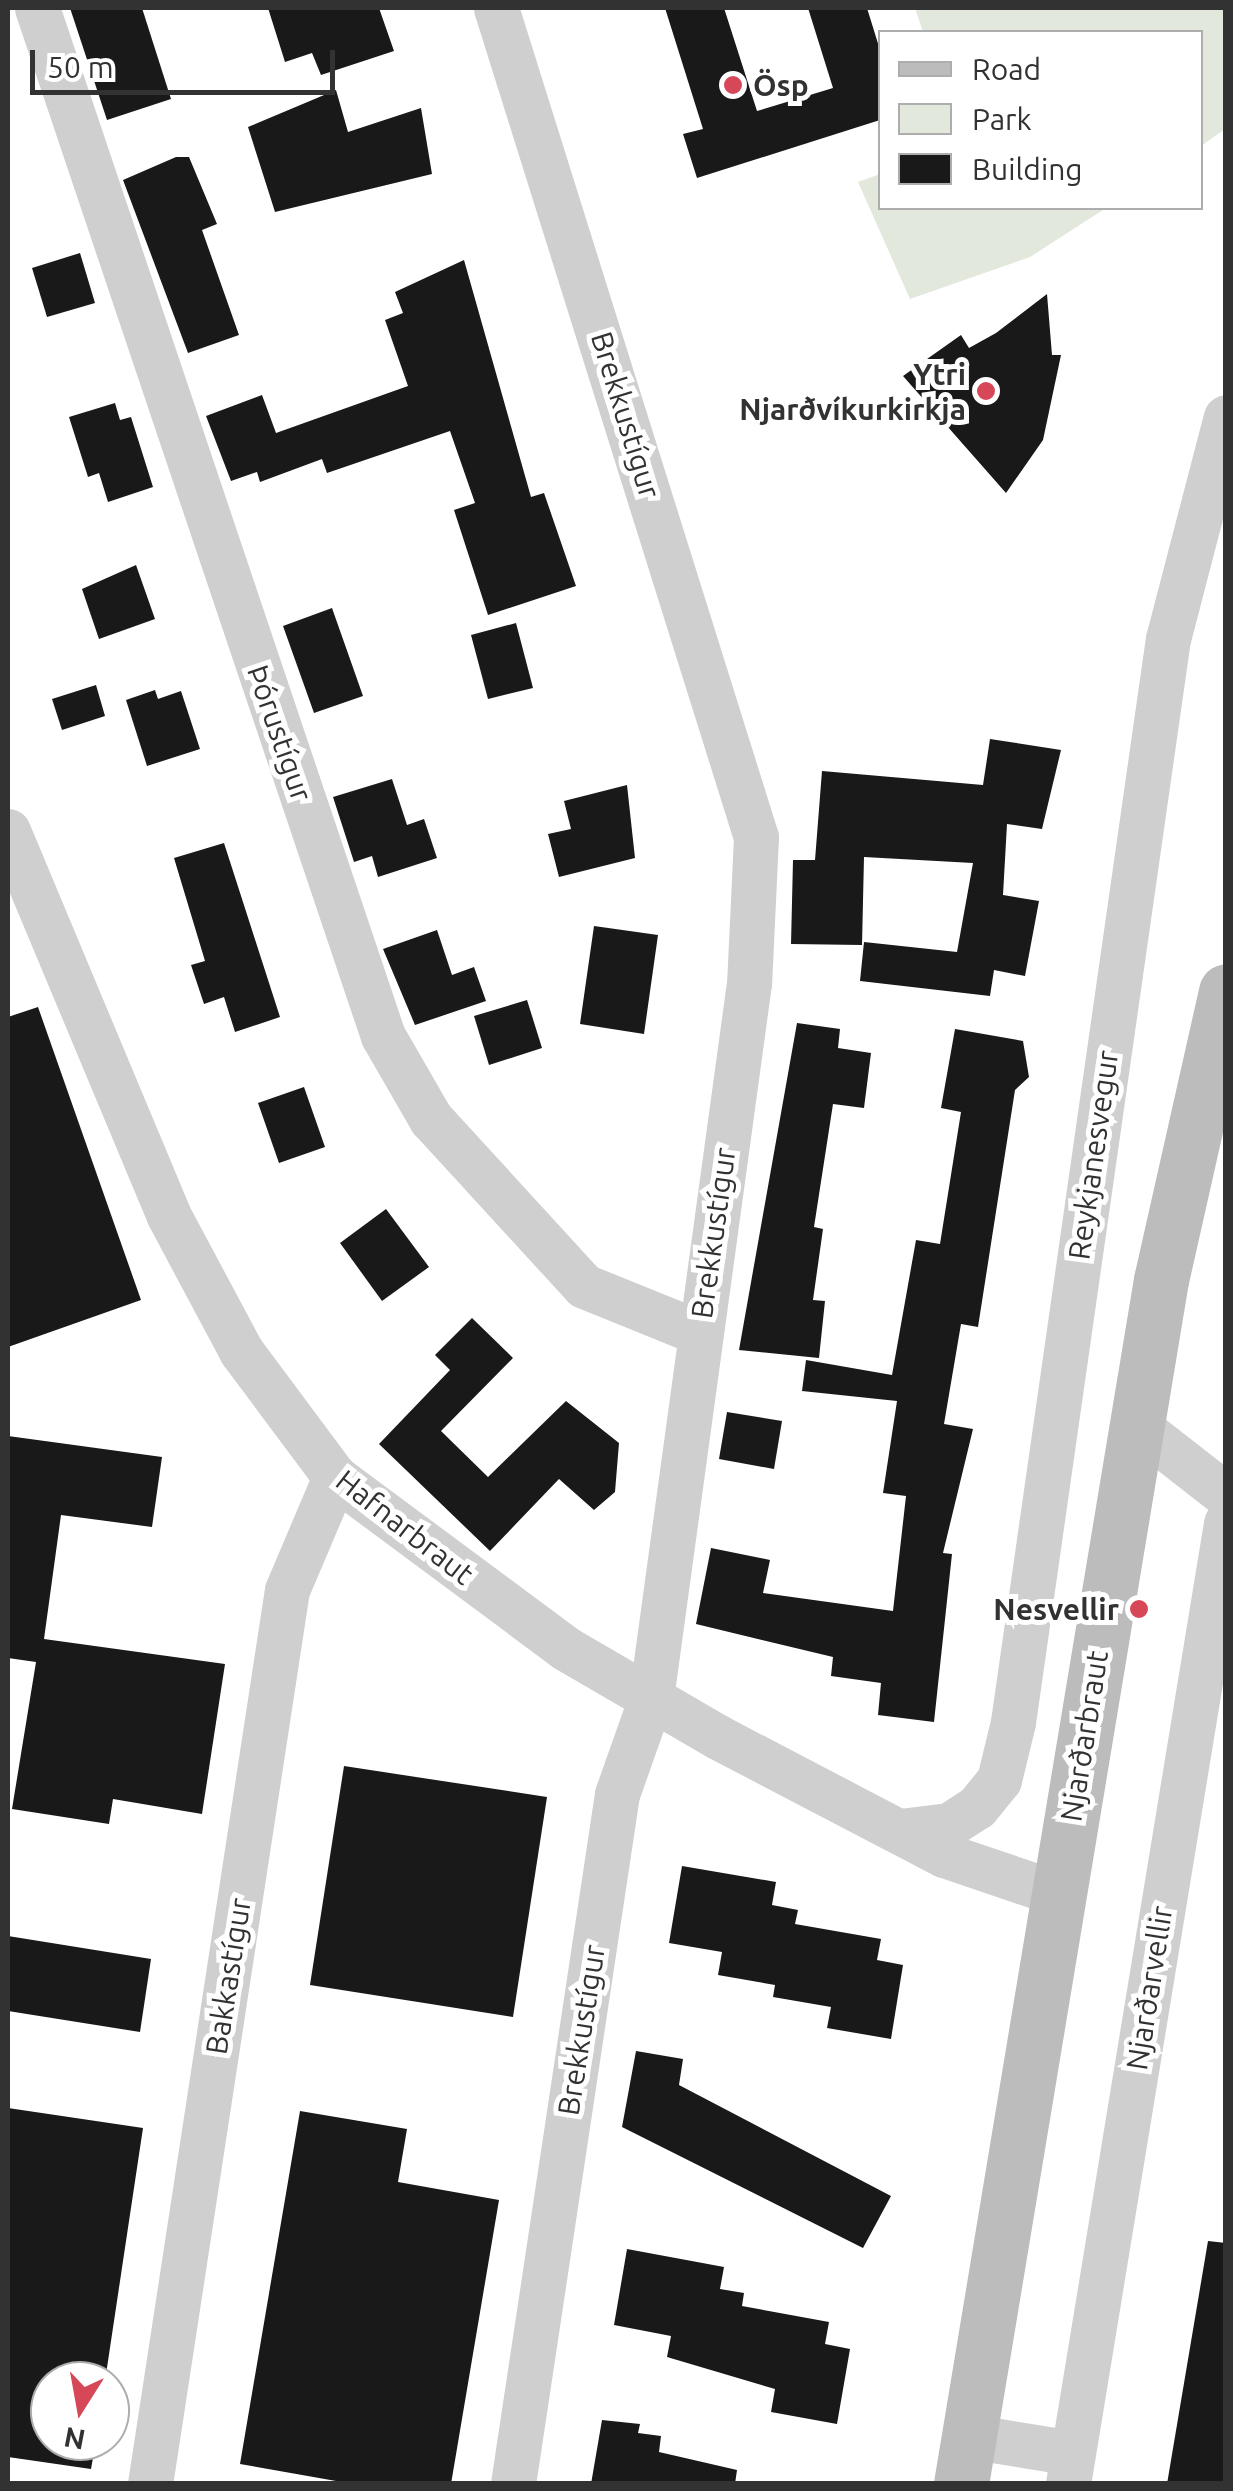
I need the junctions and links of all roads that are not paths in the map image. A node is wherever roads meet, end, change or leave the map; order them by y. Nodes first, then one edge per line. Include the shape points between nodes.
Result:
1 (37, 8) edge
2 (496, 8) edge
3 (1226, 417) edge
4 (8, 831) edge
5 (1226, 991) edge
6 (698, 1332) junction
7 (1135, 1424) junction
8 (335, 1477) junction
9 (1226, 1496) edge
10 (1226, 1524) edge
11 (650, 1698) junction
12 (900, 1831) junction
13 (1059, 1894) junction
14 (964, 2460) edge
15 (1070, 2468) edge
16 (150, 2484) edge
17 (513, 2484) edge

1 - 6 street, Þórustígur via 383,1036 430,1119 584,1286
2 - 6 street, Brekkustígur via 756,837 749,983
3 - 12 street, Reykjanesvegur via 1168,640 1010,1736 999,1780 977,1807 949,1825
4 - 8 street, Hafnarbraut via 169,1216 241,1350
5 - 7 main road, Njarðarbraut
6 - 11 street, Brekkustígur
7 - 9 street
7 - 13 main road, Njarðarbraut
8 - 11 street, Hafnarbraut via 565,1648
8 - 16 street, Bakkastígur via 287,1590
10 - 15 street, Njarðarvellir
11 - 12 street, Hafnarbraut
11 - 17 street, Brekkustígur via 617,1794
12 - 13 street, Hafnarbraut
13 - 14 main road, Njarðarbraut
14 - 15 street, Njarðarvellir

